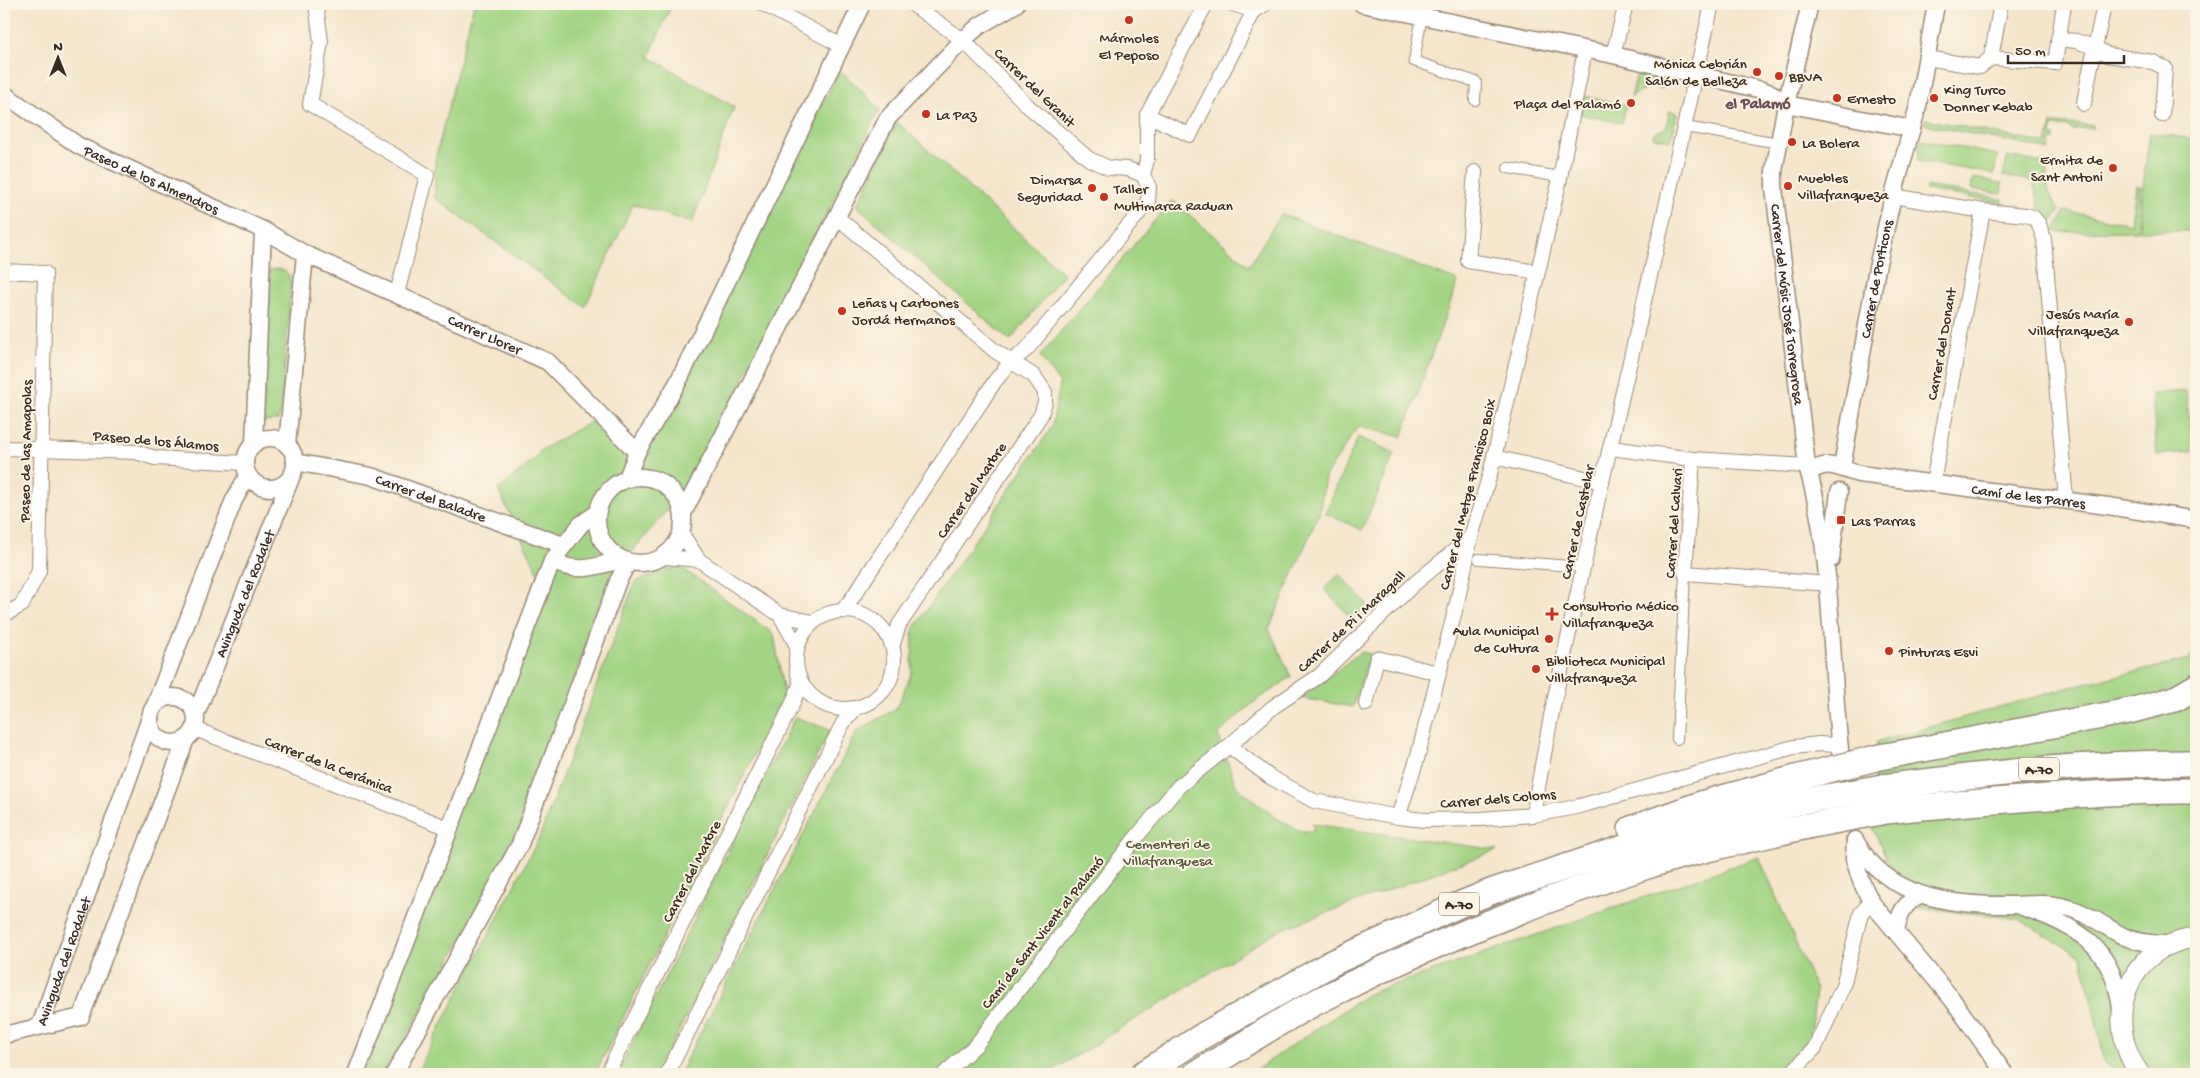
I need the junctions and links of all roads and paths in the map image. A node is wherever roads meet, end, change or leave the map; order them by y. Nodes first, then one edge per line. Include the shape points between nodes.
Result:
1 (316, 4) edge
2 (763, 4) edge
3 (862, 4) edge
4 (912, 4) edge
5 (1016, 4) edge
6 (1206, 4) edge
7 (1233, 4) edge
8 (1362, 4) edge
9 (1626, 4) edge
10 (1712, 4) edge
11 (1810, 4) edge
12 (1936, 4) edge
13 (2001, 4) edge
14 (2064, 4) edge
15 (2104, 4) edge
16 (1260, 7) edge
17 (1422, 16) junction
18 (2058, 39) junction
19 (963, 40) junction
20 (842, 46) junction
21 (2094, 47) junction
22 (1585, 50) junction
23 (1613, 55) junction
24 (1927, 58) junction
25 (1990, 58) junction
26 (1695, 75) junction
27 (4, 94) edge
28 (1475, 100) dead end
29 (1786, 104) junction
30 (2084, 104) dead end
31 (1147, 115) junction
32 (2162, 115) dead end
33 (1691, 128) dead end
34 (1912, 129) junction
35 (1779, 143) junction
36 (1508, 168) dead end
37 (1476, 172) dead end
38 (1144, 175) junction
39 (1560, 177) junction
40 (1893, 196) junction
41 (1983, 211) junction
42 (837, 217) junction
43 (263, 230) junction
44 (305, 254) junction
45 (4, 271) edge
46 (1537, 272) junction
47 (397, 294) junction
48 (1011, 362) junction
49 (254, 444) junction
50 (287, 445) junction
51 (4, 448) edge
52 (1611, 448) junction
53 (41, 449) junction
54 (637, 452) junction
55 (1494, 457) junction
56 (1693, 460) junction
57 (294, 468) junction
58 (246, 469) junction
59 (1808, 469) junction
60 (627, 478) junction
61 (1846, 478) junction
62 (1602, 482) junction
63 (1932, 483) junction
64 (1815, 491) junction
65 (2066, 501) junction
66 (598, 513) junction
67 (683, 513) junction
68 (2196, 520) edge
69 (682, 534) junction
70 (1471, 537) junction
71 (564, 544) junction
72 (665, 557) junction
73 (1478, 559) dead end
74 (699, 560) junction
75 (552, 561) junction
76 (624, 561) junction
77 (1584, 567) junction
78 (1685, 573) junction
79 (1829, 582) junction
80 (843, 610) junction
81 (4, 615) edge
82 (780, 615) junction
83 (813, 622) junction
84 (892, 644) junction
85 (798, 646) junction
86 (1438, 673) junction
87 (801, 682) junction
88 (2196, 687) edge
89 (1366, 704) dead end
90 (856, 708) junction
91 (152, 712) junction
92 (192, 728) junction
93 (1677, 739) dead end
94 (1229, 746) junction
95 (1840, 751) joint
96 (2196, 763) edge
97 (1800, 790) junction
98 (2196, 792) edge
99 (1533, 814) junction
100 (1398, 817) junction
101 (452, 829) junction
102 (1919, 895) junction
103 (1871, 902) junction
104 (2015, 905) junction
105 (1896, 932) junction
106 (2196, 938) edge
107 (2172, 944) junction
108 (2121, 1013) junction
109 (40, 1026) junction
110 (4, 1035) edge
111 (2135, 1071) edge
112 (356, 1074) edge
113 (394, 1074) edge
114 (607, 1074) edge
115 (667, 1074) edge
116 (944, 1074) edge
117 (1143, 1074) edge
118 (1196, 1074) edge
119 (1790, 1074) edge
120 (2005, 1074) edge

1 - 47 street via 321,42 310,104 427,175
2 - 20 street
3 - 20 street
4 - 19 street, Carrer del Granit
5 - 19 street via 979,26
6 - 31 street
7 - 16 street
8 - 17 street
9 - 23 street
10 - 26 street, Carrer de Castelar
11 - 29 street, Carrer del Músic José Torregrosa
12 - 24 street, Carrer de Porticons
13 - 25 street
14 - 18 street
15 - 21 street
16 - 31 street via 1190,135
17 - 22 street
17 - 28 street via 1414,61 1476,82
18 - 21 street
18 - 25 street via 2055,62
19 - 38 street, Carrer del Granit via 1028,106 1089,159 1109,168 1128,169
19 - 42 street via 888,118
20 - 54 street via 678,382
21 - 30 street
21 - 32 street via 2108,55 2153,62 2166,68
22 - 23 street
22 - 39 street, Carrer del Metge Francisco Boix
23 - 26 street
24 - 25 street via 1980,67
24 - 34 street, Carrer de Porticons
26 - 29 street via 1771,93
26 - 52 street, Carrer de Castelar
27 - 43 street, Paseo de los Almendros via 79,146
29 - 34 street
29 - 35 street, Carrer del Músic José Torregrosa
31 - 38 street via 1148,160
33 - 35 street
34 - 40 street, Carrer de Porticons
35 - 59 street, Carrer del Músic José Torregrosa via 1774,188
36 - 39 street
37 - 46 street via 1468,261
38 - 48 street via 1149,187 1148,202 1027,349
39 - 46 street, Carrer del Metge Francisco Boix
40 - 41 street
40 - 61 street, Carrer de Porticons via 1862,347
41 - 63 street, Carrer del Donant
41 - 65 street via 2034,218 2044,238
42 - 48 street, Carrer del Marbre
42 - 67 street
43 - 44 street, Paseo de los Almendros
43 - 49 street
44 - 47 street, Carrer Llorer
44 - 50 street
45 - 53 street, Paseo de las Amapolas via 45,274
46 - 55 street, Carrer del Metge Francisco Boix
47 - 54 street, Carrer Llorer via 548,362
48 - 80 street via 995,381
48 - 84 street, Carrer del Marbre via 1034,376 1045,392 1041,415 899,625
49 - 50 street via 267,438
49 - 58 street via 246,454
50 - 57 street via 294,455
51 - 53 street, Paseo de los Álamos
52 - 56 street
52 - 62 street, Carrer de Castelar
53 - 58 street, Paseo de los Álamos via 136,452 155,458
53 - 81 street, Paseo de las Amapolas via 39,571 22,605
54 - 60 street
55 - 62 street
55 - 70 street, Carrer del Metge Francisco Boix
56 - 59 street
56 - 78 street, Carrer del Calvari
57 - 58 street via 283,485 275,488 259,486
57 - 71 street, Carrer del Baladre via 371,476
57 - 92 street, Avinguda del Rodalet
58 - 91 street, Avinguda del Rodalet
59 - 61 street via 1818,466
59 - 64 street, Carrer del Músic José Torregrosa
60 - 66 street via 614,486 601,501
60 - 67 street via 644,476 668,486
61 - 63 street, Camí de les Parres
61 - 64 street via 1822,494
61 - 79 street
62 - 77 street, Carrer de Castelar
63 - 65 street, Camí de les Parres
64 - 79 street
65 - 68 street, Camí de les Parres
66 - 71 street via 581,524
66 - 76 street via 598,533 607,550
67 - 69 street
69 - 72 street
69 - 74 street
70 - 86 street, Carrer del Metge Francisco Boix
70 - 94 street, Carrer de Pi i Maragall via 1414,584 1319,676 1273,707
71 - 75 street
72 - 74 street
72 - 76 street via 650,563
73 - 77 street
74 - 82 street
75 - 76 street via 565,567 584,569
75 - 101 street
76 - 113 street via 520,844
77 - 99 street, Carrer de Castelar
78 - 79 street
78 - 93 street, Carrer del Calvari
79 - 95 street
80 - 83 street
80 - 84 street via 868,615 887,632
82 - 83 street
82 - 85 street
83 - 85 street
84 - 90 street via 894,671 889,684 869,703
85 - 87 street via 796,658
86 - 89 street via 1377,658
86 - 100 street, Carrer del Metge Francisco Boix via 1417,759
87 - 90 street via 818,702 830,707
87 - 114 street, Carrer del Marbre
88 - 97 highway, bridge via 2174,699 2129,712 1880,757
90 - 115 street via 843,722
91 - 92 street via 150,726 158,738 171,743
91 - 92 street via 167,697 182,698 188,702
91 - 109 street, Avinguda del Rodalet
92 - 101 street, Carrer de la Cerámica
92 - 109 street, Avinguda del Rodalet via 81,1017
94 - 100 street, Carrer dels Coloms via 1270,777 1314,801
94 - 116 street, Camí de Sant Vicent al Palamó via 1178,787 976,1045
95 - 99 street, Carrer dels Coloms via 1819,744 1794,748 1687,775 1629,794
96 - 97 highway, A-70, bridge via 2026,770 1883,786
97 - 117 highway, A-70 via 1493,891 1389,935 1204,1035
98 - 118 highway, A-70, bridge via 2121,792 1920,806 1807,826 1704,850 1642,868 1490,922 1404,959 1324,998
99 - 100 street, Carrer dels Coloms via 1471,819
101 - 112 street
102 - 103 street via 1871,864 1855,840 1854,859
102 - 104 street via 1960,902
102 - 105 street via 1899,914
103 - 105 street
103 - 119 street via 1861,913 1842,986 1815,1048
104 - 107 street via 2044,903 2073,909 2124,936
104 - 108 street via 2068,925 2099,952 2118,987
105 - 120 street via 1952,999
106 - 107 main road
107 - 108 main road via 2143,965 2129,987
108 - 111 main road via 2125,1048
109 - 110 street

